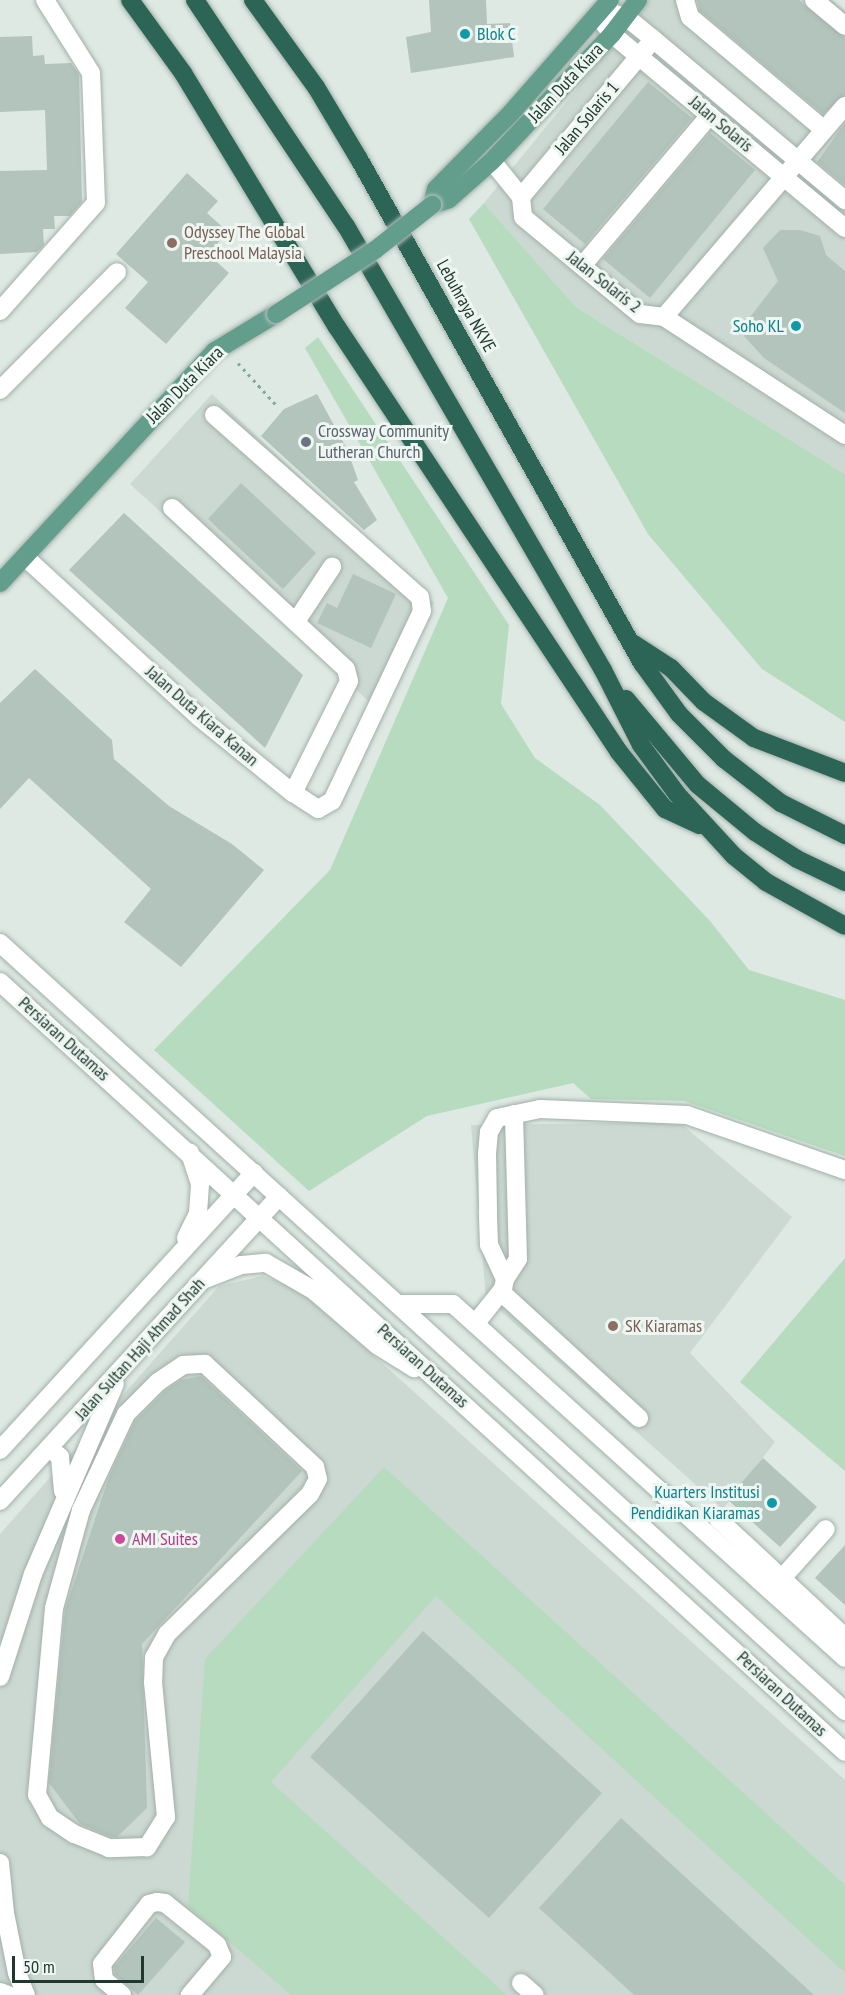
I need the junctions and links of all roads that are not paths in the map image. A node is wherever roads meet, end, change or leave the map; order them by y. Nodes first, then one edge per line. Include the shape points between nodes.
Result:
1 (45, 0) edge
2 (130, 0) edge
3 (195, 0) edge
4 (253, 0) edge
5 (638, 0) edge
6 (814, 0) edge
7 (688, 9) edge
8 (604, 10) edge
9 (626, 16) junction
10 (845, 26) edge
11 (612, 34) junction
12 (653, 39) junction
13 (640, 56) junction
14 (845, 106) edge
15 (710, 115) junction
16 (824, 130) junction
17 (798, 160) junction
18 (492, 161) junction
19 (784, 177) junction
20 (521, 197) junction
21 (845, 200) edge
22 (432, 205) junction
23 (845, 228) edge
24 (582, 266) junction
25 (117, 272) dead end
26 (0, 312) edge
27 (664, 317) junction
28 (0, 390) edge
29 (214, 415) dead end
30 (845, 435) edge
31 (172, 508) dead end
32 (30, 562) junction
33 (332, 567) dead end
34 (0, 583) edge
35 (297, 620) junction
36 (630, 642) junction
37 (603, 670) junction
38 (845, 773) edge
39 (293, 793) junction
40 (708, 829) junction
41 (845, 835) edge
42 (845, 882) edge
43 (845, 926) edge
44 (0, 943) edge
45 (0, 982) edge
46 (514, 1114) junction
47 (189, 1151) junction
48 (845, 1170) edge
49 (254, 1173) junction
50 (235, 1194) junction
51 (279, 1196) junction
52 (260, 1217) junction
53 (177, 1256) junction
54 (202, 1280) junction
55 (503, 1285) junction
56 (399, 1304) junction
57 (475, 1323) junction
58 (122, 1368) junction
59 (449, 1389) junction
60 (639, 1418) dead end
61 (49, 1448) junction
62 (0, 1450) edge
63 (77, 1467) junction
64 (96, 1476) junction
65 (0, 1501) edge
66 (63, 1502) junction
67 (81, 1510) junction
68 (718, 1519) dead end
69 (826, 1529) dead end
70 (776, 1584) junction
71 (845, 1637) edge
72 (845, 1658) edge
73 (6, 1668) edge
74 (845, 1711) edge
75 (845, 1752) edge
76 (0, 1863) edge
77 (3, 1919) edge
78 (521, 1983) dead end
79 (0, 1992) edge
80 (8, 1995) edge
81 (26, 1995) edge
82 (122, 1995) edge
83 (190, 1995) edge
84 (535, 1995) edge

1 - 26 street via 91,74 96,203
2 - 40 highway via 183,73 338,327 619,752 665,809
3 - 37 highway via 346,226
4 - 36 highway, Lebuhraya NKVE via 316,87 353,148
5 - 9 main road, Jalan Duta Kiara
6 - 10 street
7 - 16 street
8 - 9 street
8 - 11 street via 605,26
8 - 22 main road, Jalan Duta Kiara via 436,189
9 - 11 main road, Jalan Duta Kiara
9 - 12 street, Jalan Solaris
11 - 13 street, Jalan Solaris
11 - 18 main road, Jalan Duta Kiara
12 - 13 street, Jalan Solaris 1
12 - 17 street, Jalan Solaris
13 - 15 street, Jalan Solaris
13 - 20 street, Jalan Solaris 1
14 - 16 street, Jalan Solaris 2
15 - 19 street, Jalan Solaris
15 - 24 street
16 - 17 street, Jalan Solaris 2
17 - 19 street, Jalan Solaris 2
17 - 21 street, Jalan Solaris
18 - 20 street, Jalan Solaris 2
18 - 22 main road, Jalan Duta Kiara via 449,199
19 - 23 street, Jalan Solaris
19 - 27 street, Jalan Solaris 2
20 - 24 street, Jalan Solaris 2 via 523,218
22 - 32 main road, Jalan Duta Kiara, bridge via 375,250 215,351
24 - 27 street, Jalan Solaris 2 via 640,314
25 - 28 street
27 - 30 street
29 - 39 street, Jalan Duta Kiara Kanan via 420,597 422,610 332,801 318,809
31 - 35 street
32 - 34 main road, Jalan Duta Kiara
32 - 39 street, Jalan Duta Kiara Kanan via 199,717
33 - 35 street
35 - 39 street via 346,669 349,681
36 - 38 highway via 671,668 704,702 754,738
36 - 41 highway, Lebuhraya NKVE via 679,714 724,759 781,803
37 - 40 highway via 641,745 676,794
37 - 42 highway via 698,784 754,831 797,859
40 - 43 highway via 766,882
44 - 49 street, Persiaran Dutamas
45 - 47 street, Persiaran Dutamas
46 - 48 street via 540,1109 687,1115
46 - 55 street via 518,1259
46 - 55 street via 493,1123 487,1154 489,1245
47 - 50 street, Persiaran Dutamas
47 - 53 street via 200,1184 198,1213
49 - 50 street, Jalan Sultan Haji Ahmad Shah
49 - 51 street, Persiaran Dutamas
50 - 52 street, Persiaran Dutamas
50 - 53 street, Jalan Sultan Haji Ahmad Shah
51 - 52 street, Jalan Sultan Haji Ahmad Shah
51 - 56 street, Persiaran Dutamas
52 - 54 street, Jalan Sultan Haji Ahmad Shah
52 - 59 street, Persiaran Dutamas
53 - 62 street, Jalan Sultan Haji Ahmad Shah
54 - 58 street, Jalan Sultan Haji Ahmad Shah
54 - 59 street via 241,1265 266,1263 313,1290 377,1346
55 - 57 street
55 - 60 street
56 - 57 street via 453,1304
56 - 74 street, Persiaran Dutamas
57 - 70 street
58 - 61 street, Jalan Sultan Haji Ahmad Shah
58 - 63 street
59 - 75 street, Persiaran Dutamas
61 - 65 street, Jalan Sultan Haji Ahmad Shah
61 - 66 street via 60,1458 64,1471
63 - 64 street
63 - 66 street
64 - 67 street
64 - 67 street via 126,1414 158,1382 183,1365 205,1364 315,1467 318,1479 310,1494 167,1635 154,1657 166,1817 147,1847 109,1848 74,1834 50,1818 37,1795 54,1608
66 - 67 street
66 - 73 street via 33,1574
68 - 70 street
69 - 70 street
70 - 71 street
70 - 72 street
76 - 77 street
77 - 81 street
78 - 84 street
79 - 80 street
82 - 83 street via 104,1980 102,1964 149,1904 157,1902 165,1902 217,1945 222,1957

